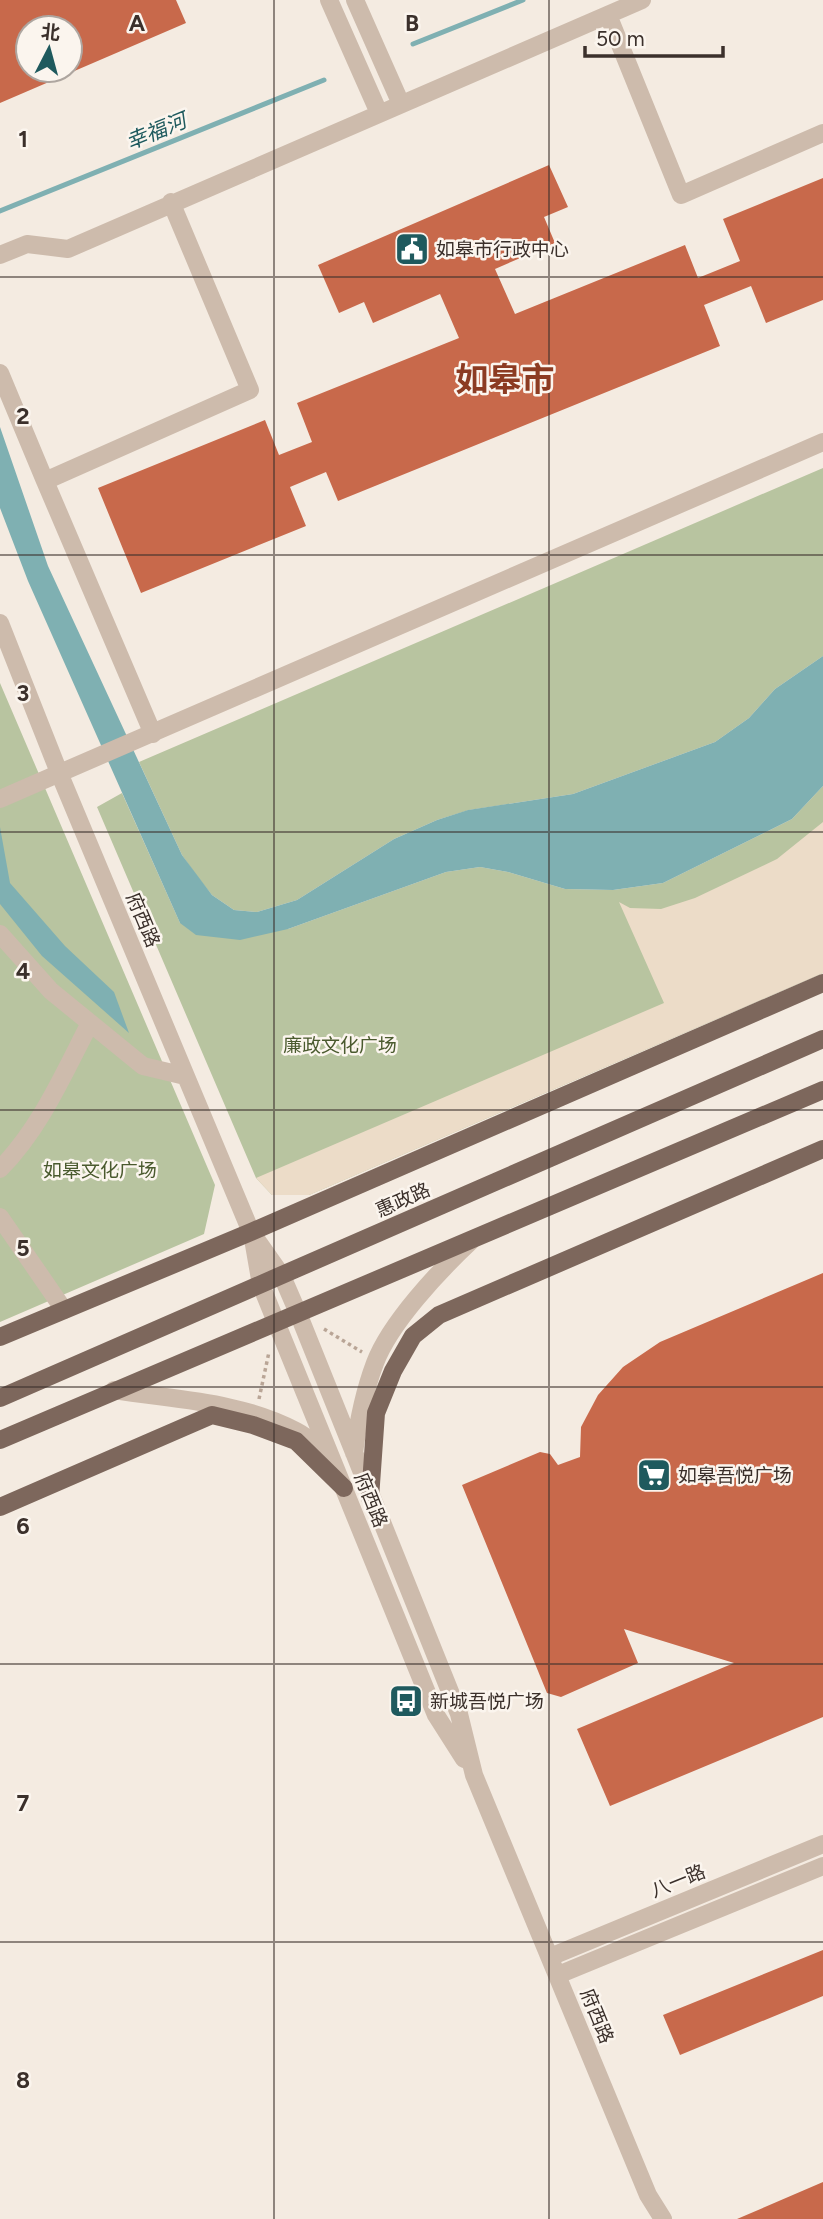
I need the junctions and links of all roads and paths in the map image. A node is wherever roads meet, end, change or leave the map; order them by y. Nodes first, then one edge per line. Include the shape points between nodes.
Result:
1 (329, 0) edge
2 (355, 0) edge
3 (642, 0) edge
4 (608, 15) junction
5 (401, 104) junction
6 (379, 113) junction
7 (823, 133) edge
8 (171, 202) junction
9 (0, 256) edge
10 (0, 373) edge
11 (823, 442) edge
12 (45, 481) junction
13 (0, 623) edge
14 (153, 734) junction
15 (60, 775) junction
16 (0, 799) edge
17 (0, 934) edge
18 (823, 983) edge
19 (89, 1023) junction
20 (823, 1039) edge
21 (185, 1076) junction
22 (823, 1090) edge
23 (823, 1149) edge
24 (0, 1169) edge
25 (0, 1217) edge
26 (251, 1232) junction
27 (472, 1240) junction
28 (282, 1276) junction
29 (261, 1285) junction
30 (64, 1311) junction
31 (298, 1313) junction
32 (276, 1322) junction
33 (0, 1337) edge
34 (375, 1360) junction
35 (114, 1390) junction
36 (0, 1398) edge
37 (255, 1413) junction
38 (0, 1440) edge
39 (354, 1456) junction
40 (331, 1457) junction
41 (344, 1489) junction
42 (370, 1498) junction
43 (0, 1507) edge
44 (474, 1775) junction
45 (823, 1844) edge
46 (823, 1866) edge
47 (550, 1957) junction
48 (558, 1975) junction
49 (648, 2195) junction
50 (654, 2219) edge
51 (663, 2219) edge

1 - 6 street
2 - 5 street
3 - 4 street
4 - 5 street
4 - 7 street via 681,195
5 - 6 street
6 - 8 street
8 - 9 street via 68,249 27,244
8 - 12 street via 250,390
10 - 12 street
11 - 14 street
12 - 14 street
13 - 15 street, 府西路
14 - 15 street
15 - 16 street
15 - 21 street, 府西路
17 - 19 street via 51,991
18 - 26 main road
19 - 21 street via 143,1066
19 - 24 street via 49,1101
20 - 28 main road, 惠政路
21 - 26 street, 府西路
22 - 27 main road
23 - 42 main road via 439,1315 413,1336 376,1413
25 - 30 street
26 - 28 street, 府西路
26 - 29 street, 府西路
26 - 30 main road
27 - 31 main road
27 - 34 street via 439,1271
28 - 29 main road, 惠政路
28 - 31 street, 府西路
29 - 32 street, 府西路
29 - 36 main road, 惠政路
30 - 33 main road
31 - 32 main road
31 - 34 path
31 - 39 street, 府西路
32 - 35 main road
32 - 37 path
32 - 40 street, 府西路
34 - 39 street via 360,1412
35 - 37 street
35 - 38 main road
37 - 40 street via 298,1432
39 - 42 street, 府西路
40 - 41 street, 府西路
41 - 43 main road via 296,1441 212,1415
41 - 44 street, 府西路 via 436,1715
42 - 44 street, 府西路 via 459,1714
44 - 47 street, 府西路
45 - 47 street, 八一路
46 - 48 street
47 - 48 street, 府西路
48 - 49 street, 府西路
49 - 50 street, 府西路
49 - 51 street, 府西路

